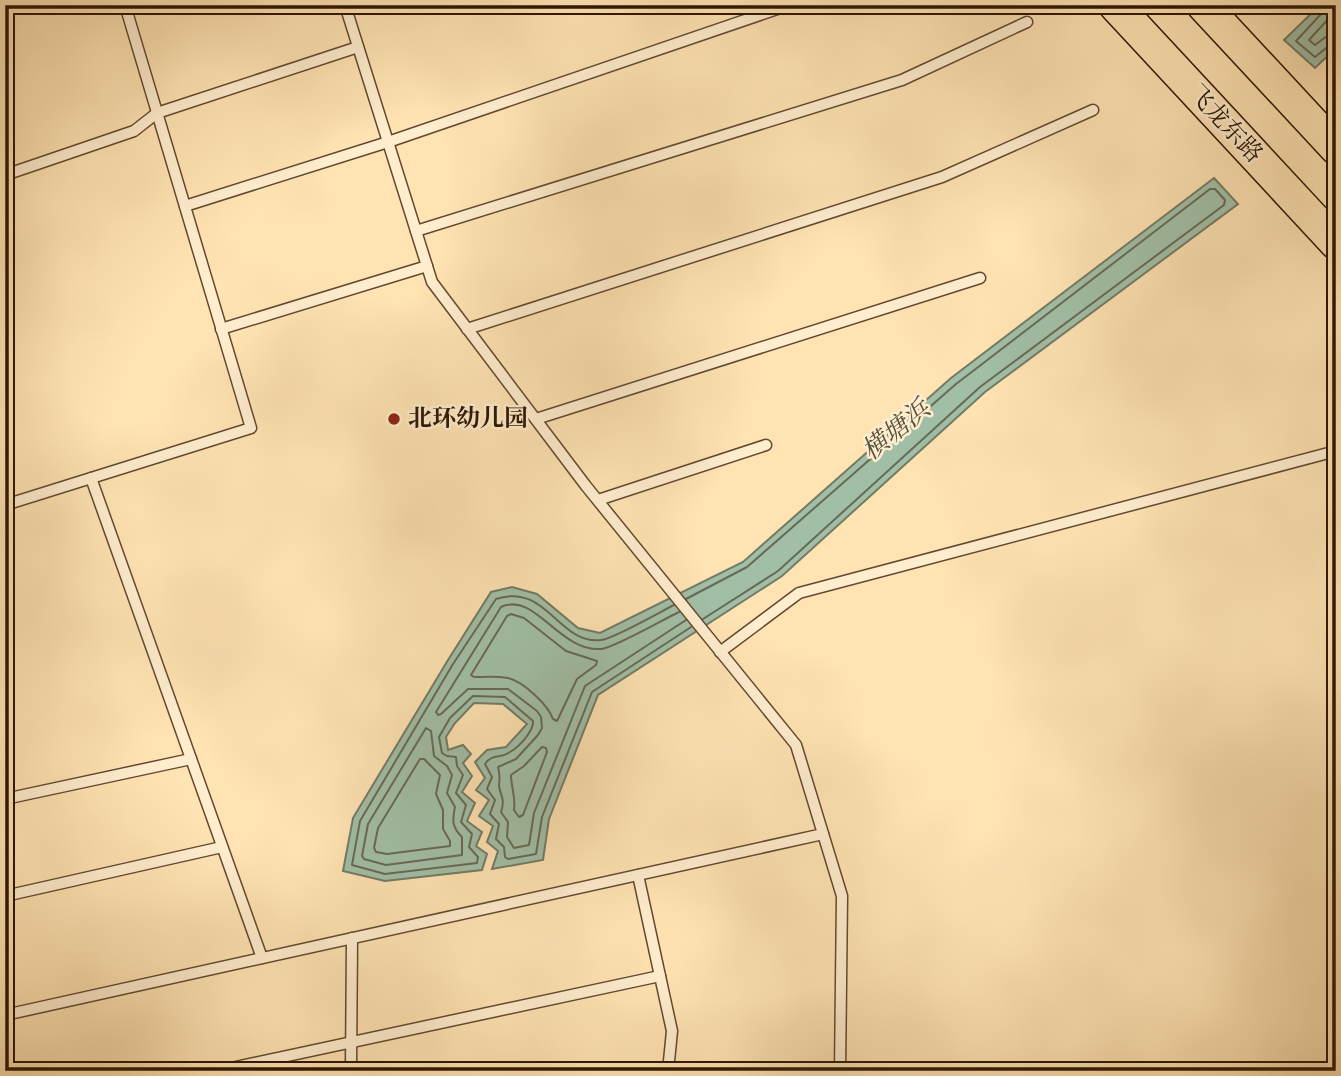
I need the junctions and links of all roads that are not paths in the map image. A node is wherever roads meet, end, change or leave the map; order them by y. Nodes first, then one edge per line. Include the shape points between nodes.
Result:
1 (125, 5) edge
2 (345, 5) edge
3 (789, 5) edge
4 (1115, 5) edge
5 (1203, 5) edge
6 (1027, 22) dead end
7 (358, 47) junction
8 (1093, 110) dead end
9 (157, 113) junction
10 (388, 142) junction
11 (1336, 148) edge
12 (5, 175) edge
13 (184, 206) junction
14 (416, 231) junction
15 (1336, 243) edge
16 (427, 266) junction
17 (980, 278) dead end
18 (221, 329) junction
19 (467, 329) junction
20 (536, 419) junction
21 (766, 445) dead end
22 (1336, 451) edge
23 (91, 478) junction
24 (598, 500) junction
25 (5, 505) edge
26 (720, 652) junction
27 (191, 759) junction
28 (5, 799) edge
29 (823, 834) junction
30 (222, 847) junction
31 (638, 875) junction
32 (5, 896) edge
33 (352, 938) junction
34 (262, 958) junction
35 (660, 976) junction
36 (5, 1015) edge
37 (351, 1042) junction
38 (217, 1071) edge
39 (351, 1071) edge
40 (668, 1071) edge
41 (840, 1071) edge

1 - 9 lane
2 - 7 lane
3 - 10 lane
4 - 15 main road, 飞龙东路
5 - 11 main road
6 - 14 lane via 902,80
7 - 9 lane
7 - 10 lane
8 - 19 lane via 942,177
9 - 12 lane via 134,131
9 - 13 lane
10 - 13 lane
10 - 14 lane
13 - 18 lane
14 - 16 lane
16 - 18 lane
16 - 19 lane via 432,282
17 - 20 lane
18 - 23 lane via 251,428
19 - 20 lane
20 - 24 lane
21 - 24 lane
22 - 26 lane via 799,593
23 - 25 lane
23 - 27 lane
24 - 26 lane
26 - 29 lane via 796,745
27 - 28 lane
27 - 30 lane
29 - 31 lane
29 - 41 lane via 842,896
30 - 32 lane
30 - 34 lane
31 - 33 lane
31 - 35 lane
33 - 34 lane
33 - 37 lane
34 - 36 lane
35 - 37 lane
35 - 40 lane via 672,1031
37 - 38 lane
37 - 39 lane

